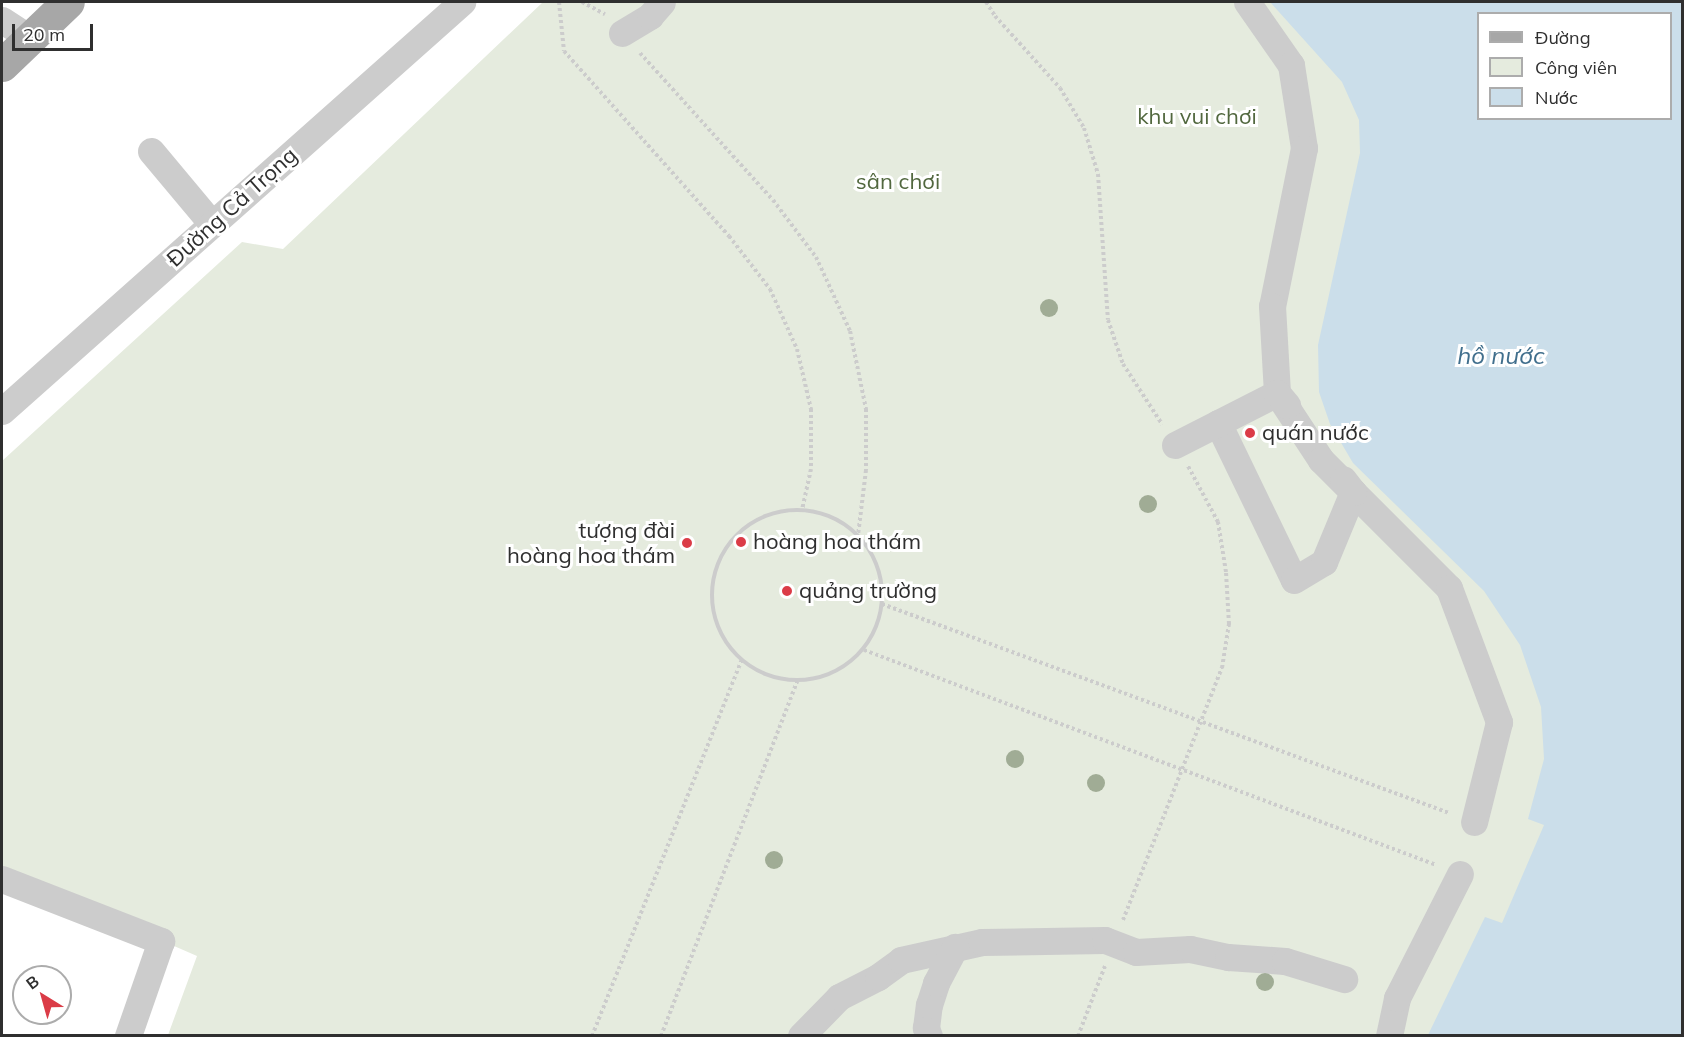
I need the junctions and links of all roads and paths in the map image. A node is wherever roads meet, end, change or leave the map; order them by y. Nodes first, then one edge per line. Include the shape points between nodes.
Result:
1 (68, 2) edge
2 (462, 2) edge
3 (559, 2) edge
4 (582, 2) edge
5 (662, 2) edge
6 (986, 2) edge
7 (1247, 2) edge
8 (2, 20) edge
9 (622, 33) junction
10 (30, 38) junction
11 (2, 65) edge
12 (151, 152) dead end
13 (212, 224) junction
14 (1277, 393) junction
15 (2, 411) edge
16 (1218, 423) junction
17 (1175, 445) junction
18 (1353, 492) junction
19 (802, 510) junction
20 (858, 535) junction
21 (882, 604) junction
22 (864, 650) junction
23 (741, 660) junction
24 (797, 681) junction
25 (1201, 721) junction
26 (1182, 770) junction
27 (1474, 822) joint
28 (1460, 874) joint
29 (2, 879) edge
30 (1114, 944) junction
31 (955, 946) junction
32 (1344, 979) dead end
33 (128, 1035) edge
34 (592, 1035) edge
35 (661, 1035) edge
36 (801, 1035) edge
37 (929, 1035) edge
38 (1078, 1035) edge
39 (1389, 1035) edge

1 - 10 main road
2 - 13 street, Đường Cả Trọng
3 - 19 path via 564,51 729,236 770,289 797,349 811,409 811,469
4 - 9 path via 605,14
5 - 9 street via 650,16
6 - 17 path via 1060,88 1084,128 1098,174 1108,320 1123,364
7 - 14 street via 1291,65 1304,148 1272,306
8 - 10 street
9 - 20 path via 773,200 816,257 850,331 866,409 866,470
10 - 11 main road
12 - 13 street
13 - 15 street, Đường Cả Trọng
14 - 16 street
14 - 18 street via 1321,460
16 - 17 street
16 - 18 street via 1294,580 1324,562
17 - 25 path via 1218,522 1226,572 1229,624 1222,668
18 - 27 street via 1449,588 1500,722
19 - 20 path via 817,511 844,523
19 - 23 path via 787,510 759,519 735,536 718,561 712,587 713,615 723,639
20 - 21 path via 880,569
21 - 22 path via 878,627
21 - 25 path
22 - 24 path via 843,668 818,679
22 - 26 path
23 - 24 path via 764,675
23 - 34 path
24 - 35 path
25 - 26 path
25 - 27 path
26 - 28 path
26 - 30 path
28 - 39 street via 1397,998
29 - 33 street via 161,941
30 - 31 street via 1105,940 1056,940
30 - 32 street via 1136,952 1190,949 1228,957 1285,961
30 - 38 path
31 - 36 street via 901,960 839,998
31 - 37 street via 929,1005

